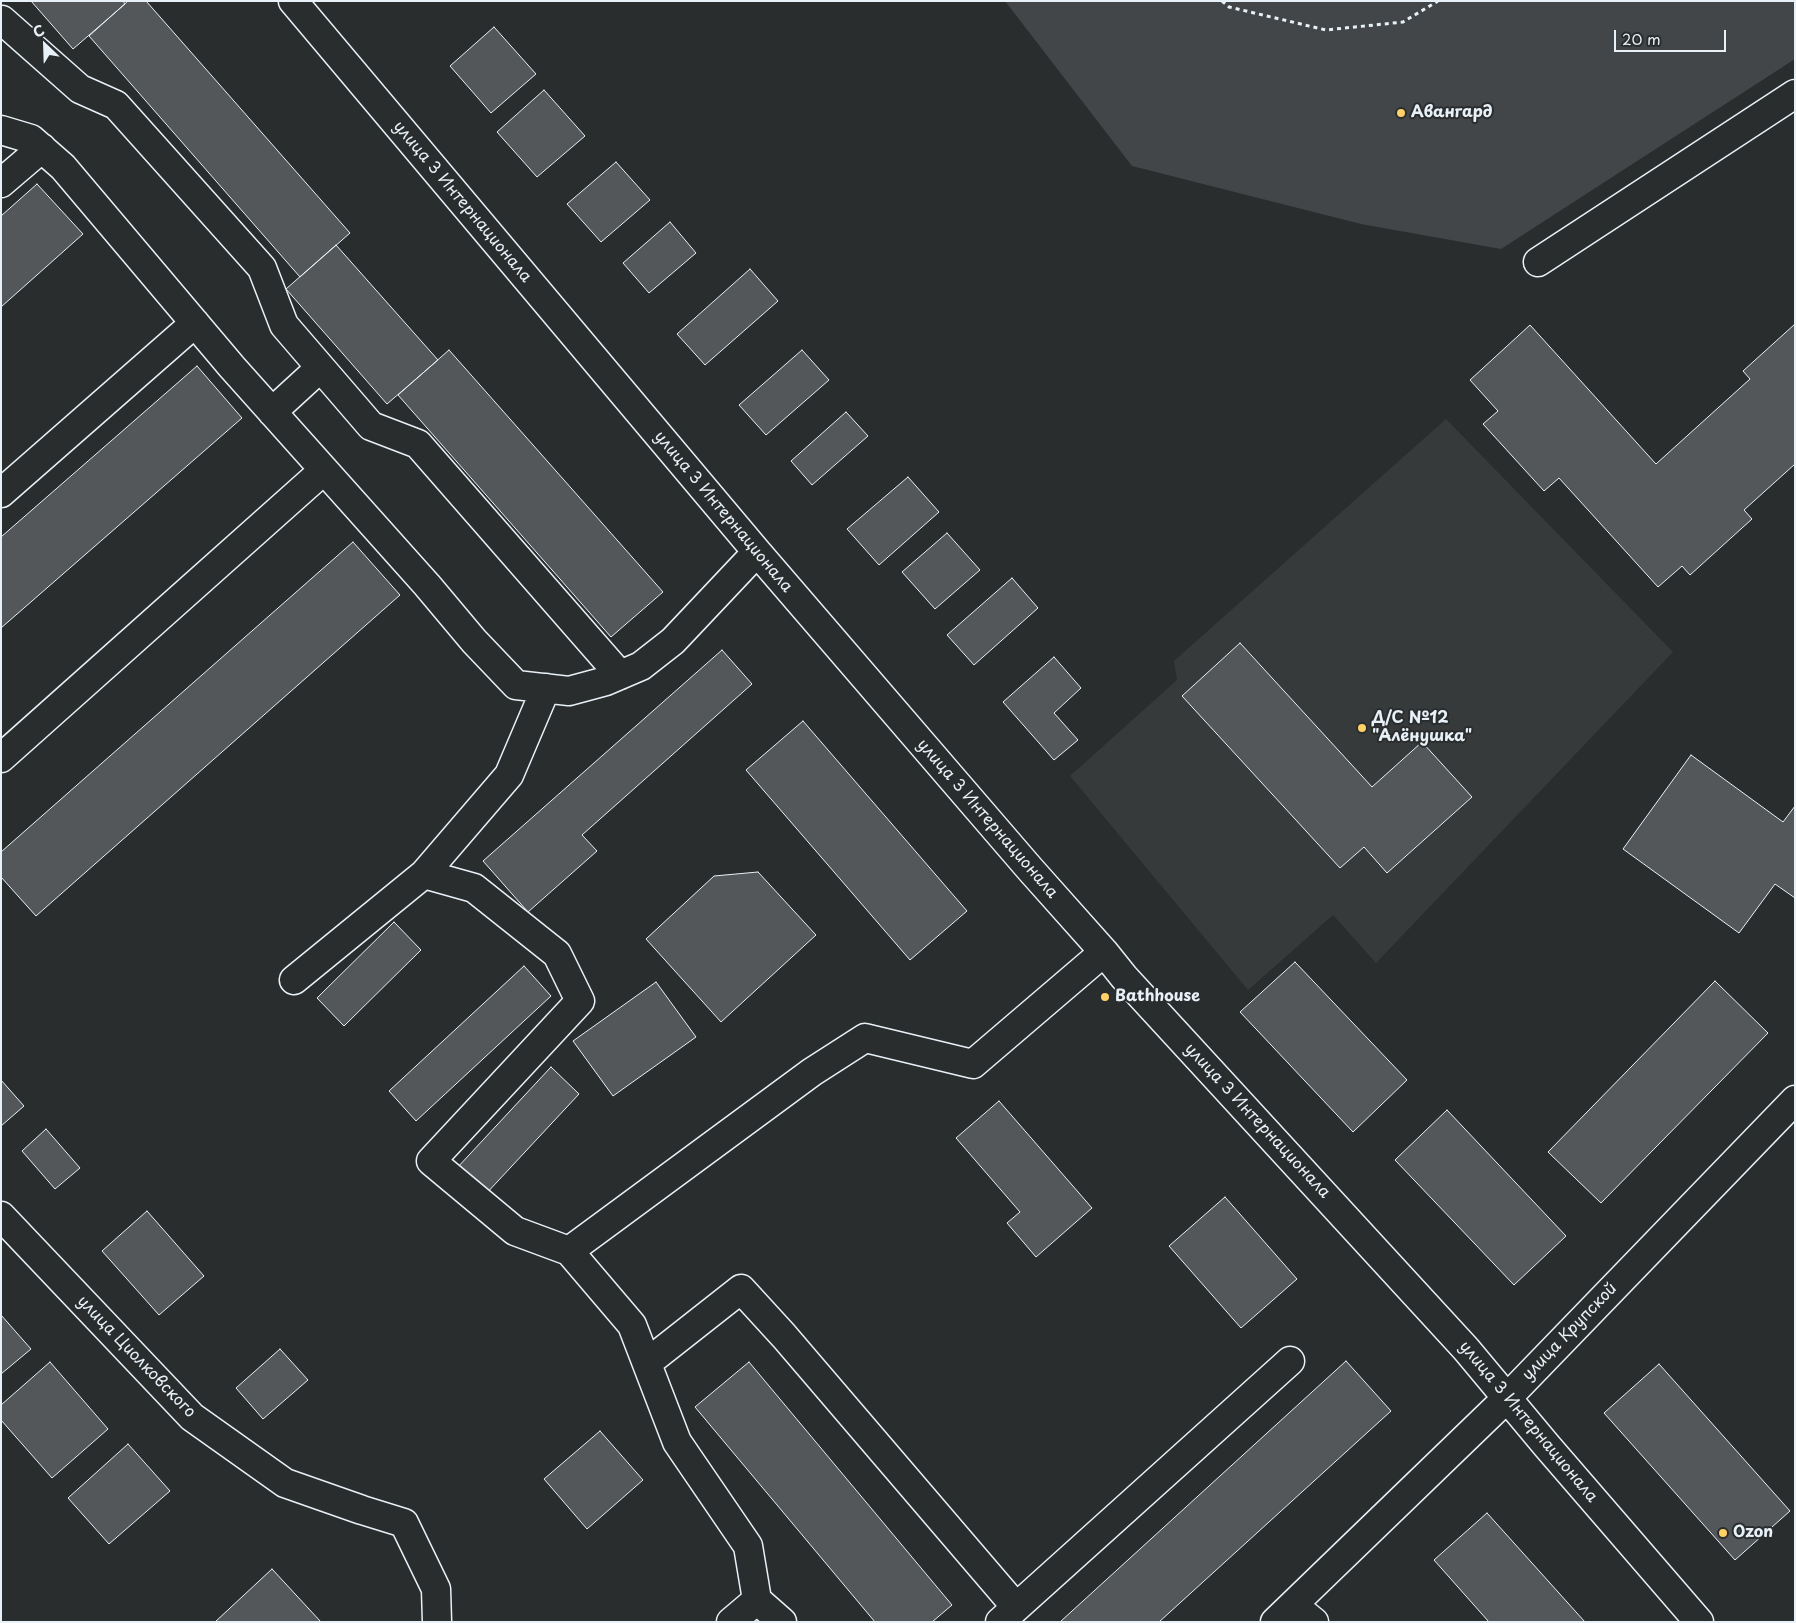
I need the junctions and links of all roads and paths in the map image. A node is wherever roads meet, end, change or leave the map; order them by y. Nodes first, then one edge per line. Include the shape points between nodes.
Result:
1 (293, 1) edge
2 (1222, 1) edge
3 (1438, 1) edge
4 (2, 20) edge
5 (1795, 94) edge
6 (1, 130) edge
7 (42, 148) junction
8 (1, 183) edge
9 (1538, 262) dead end
10 (195, 324) junction
11 (320, 368) junction
12 (272, 412) junction
13 (324, 470) junction
14 (1, 493) edge
15 (757, 552) junction
16 (620, 675) junction
17 (546, 688) junction
18 (1, 758) edge
19 (424, 874) junction
20 (1104, 952) junction
21 (294, 980) dead end
22 (1795, 1100) edge
23 (1, 1216) edge
24 (569, 1251) junction
25 (1290, 1360) dead end
26 (647, 1363) junction
27 (1507, 1398) junction
28 (757, 1600) junction
29 (1284, 1613) edge
30 (1008, 1615) edge
31 (437, 1622) edge
32 (731, 1622) edge
33 (782, 1622) edge
34 (1314, 1622) edge
35 (1699, 1622) edge

1 - 15 street, улица 3 Интернационала
2 - 3 path via 1229,7 1326,30 1403,22
4 - 11 street via 80,89 116,105 262,268 284,325
5 - 9 street
6 - 7 street via 31,139
7 - 8 street
7 - 10 street via 63,167
10 - 12 street
10 - 14 street
11 - 12 street
11 - 16 street via 371,426 418,444
12 - 13 street
13 - 17 street via 516,684
13 - 18 street
15 - 16 street via 673,640 641,666
15 - 20 street, улица 3 Интернационала
16 - 17 street via 570,691
17 - 19 street via 509,775
19 - 21 street
19 - 24 street via 474,888 557,954 580,1001 431,1161 515,1231
20 - 24 street via 973,1064 865,1038 812,1072
20 - 27 street, улица 3 Интернационала via 1124,978 1466,1349
22 - 27 street, улица Крупской
23 - 31 street, улица Циолковского via 192,1417 285,1483 404,1522 436,1589
24 - 26 street via 632,1325
25 - 30 street
26 - 28 street via 677,1442 748,1546
26 - 30 street via 741,1290 791,1343
27 - 29 street, улица Крупской
27 - 35 street, улица 3 Интернационала
28 - 32 street
28 - 33 street
29 - 34 street

